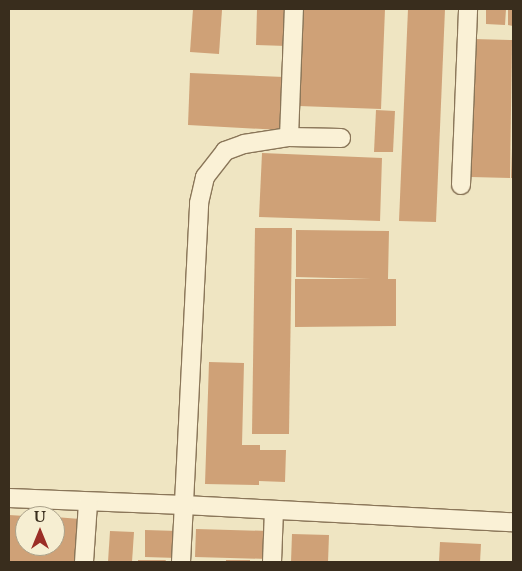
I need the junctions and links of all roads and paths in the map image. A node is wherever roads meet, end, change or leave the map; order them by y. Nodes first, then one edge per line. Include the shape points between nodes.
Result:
1 (294, 9) edge
2 (468, 9) edge
3 (289, 137) junction
4 (342, 138) dead end
5 (461, 185) dead end
6 (9, 498) edge
7 (88, 503) junction
8 (184, 505) junction
9 (274, 510) junction
10 (513, 522) edge
11 (84, 562) edge
12 (181, 562) edge
13 (272, 562) edge

1 - 3 street
2 - 5 street
3 - 4 street
3 - 8 street via 225,150 205,177 198,203
6 - 7 street
7 - 8 street
7 - 11 street
8 - 9 street
8 - 12 street
9 - 10 street
9 - 13 street

